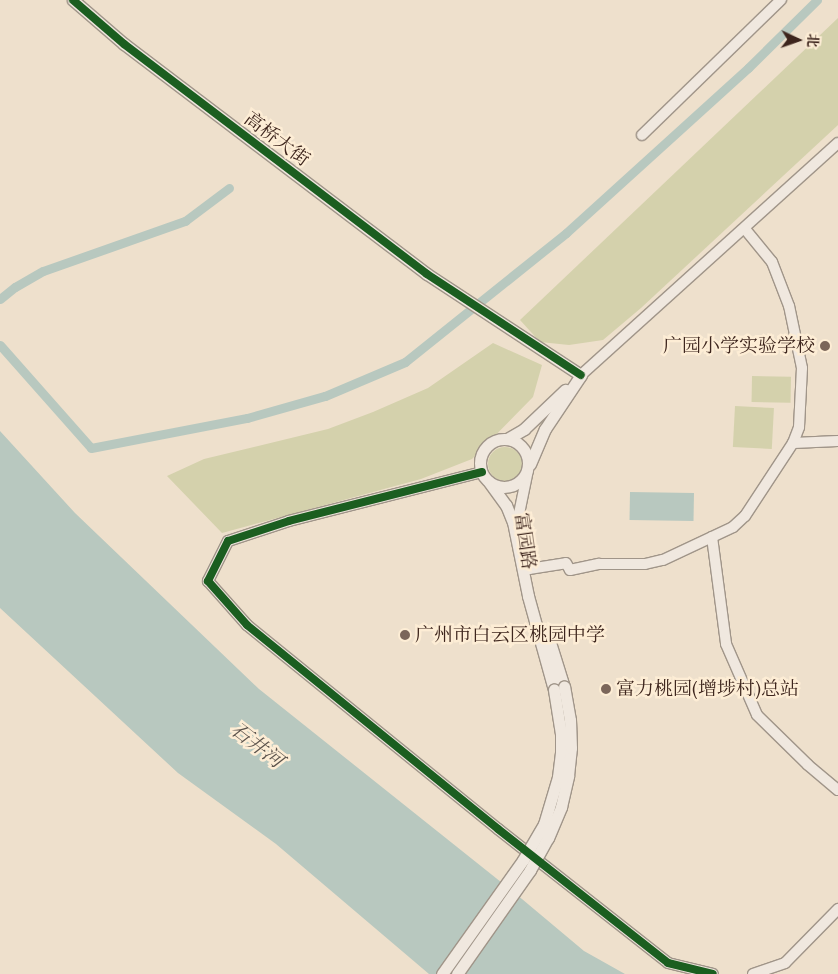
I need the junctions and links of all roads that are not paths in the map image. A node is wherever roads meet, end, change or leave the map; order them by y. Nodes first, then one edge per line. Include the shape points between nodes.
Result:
1 (73, 0) edge
2 (781, 0) edge
3 (642, 135) dead end
4 (838, 143) edge
5 (745, 229) junction
6 (581, 375) junction
7 (507, 439) junction
8 (838, 441) edge
9 (793, 443) junction
10 (528, 470) junction
11 (485, 477) junction
12 (712, 537) junction
13 (529, 569) junction
14 (559, 689) junction
15 (838, 790) edge
16 (838, 909) edge
17 (442, 974) edge
18 (457, 974) edge
19 (713, 974) edge
20 (753, 974) edge

1 - 6 street, 高桥大街 via 124,44 407,259
2 - 3 street
4 - 5 street
5 - 6 street
5 - 9 street via 772,262 789,306 802,368 799,426
6 - 7 street via 524,429
6 - 10 street, 富园路 via 545,429
7 - 10 street via 520,444 526,451
7 - 11 street via 494,441 484,449 480,462
8 - 9 street
9 - 12 street via 745,516 733,527
10 - 11 street via 520,482 512,486 502,487
10 - 13 street, 富园路 via 519,514
11 - 14 street, 富园路 via 506,505 513,522 528,596
11 - 19 street via 289,521 228,542 208,581 247,625 668,963
12 - 13 street via 664,560 645,564 599,564 570,570 566,563
12 - 15 street via 726,644 757,715
13 - 14 street, 富园路
14 - 17 street, bridge via 561,753 558,777 544,824 523,860
14 - 18 street, bridge via 570,720 571,748 561,807 530,870
16 - 20 street via 785,963

